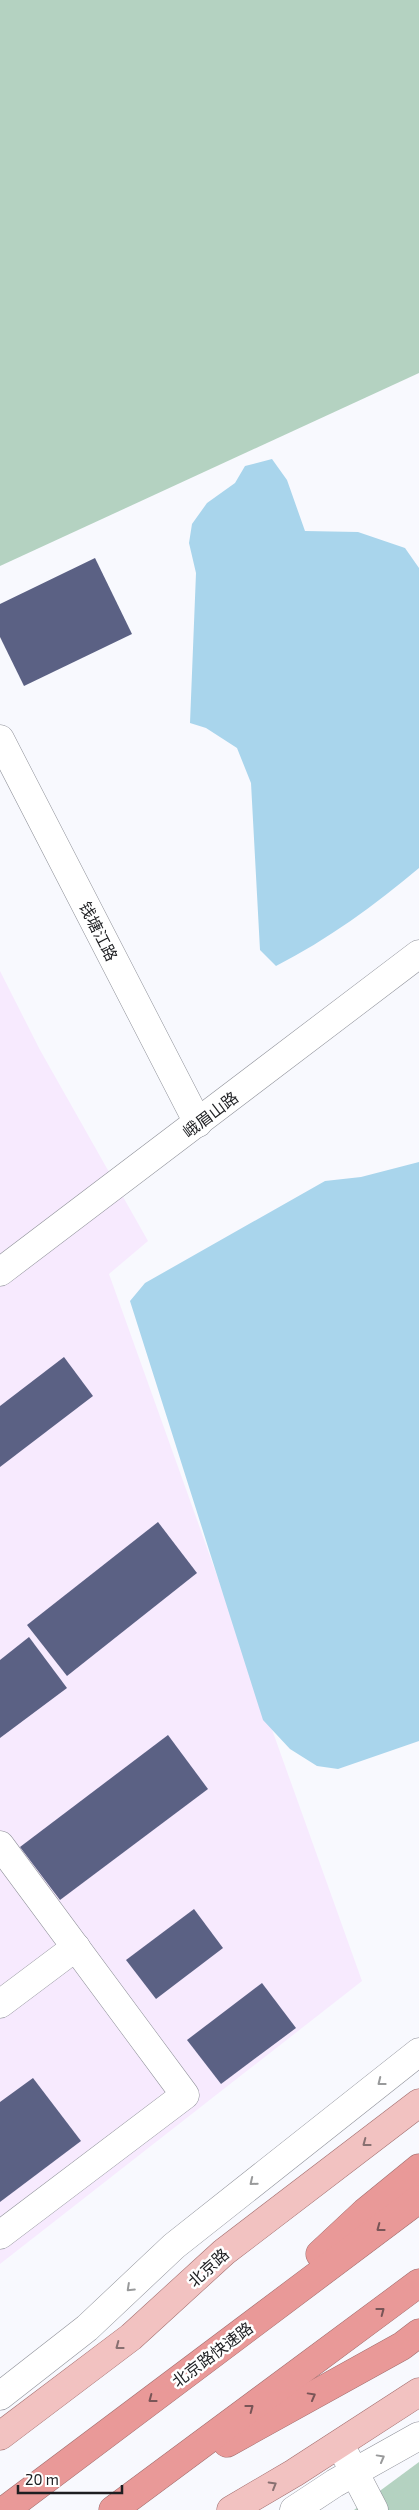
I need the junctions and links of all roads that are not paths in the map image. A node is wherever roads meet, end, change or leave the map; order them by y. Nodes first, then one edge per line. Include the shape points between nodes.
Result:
1 (0, 739) edge
2 (419, 954) edge
3 (198, 1123) junction
4 (0, 1272) edge
5 (0, 1845) edge
6 (76, 1947) junction
7 (0, 2004) edge
8 (419, 2052) edge
9 (419, 2103) edge
10 (419, 2168) edge
11 (419, 2199) edge
12 (0, 2235) edge
13 (419, 2283) edge
14 (419, 2333) edge
15 (221, 2347) junction
16 (0, 2396) edge
17 (416, 2404) edge
18 (0, 2436) edge
19 (419, 2436) edge
20 (340, 2444) junction
21 (355, 2473) junction
22 (122, 2503) edge
23 (5, 2510) edge
24 (231, 2510) edge
25 (294, 2510) edge
26 (374, 2510) edge

1 - 3 street, 钱塘江路
2 - 3 street, 峨眉山路
3 - 4 street, 峨眉山路
5 - 6 street
6 - 7 street
6 - 12 street via 185,2095
8 -> 16 street via 174,2246 87,2328
9 -> 18 main road, 北京路 via 224,2252 131,2337
10 - 15 highway via 365,2212
11 -> 15 highway, 北京路快速路
22 -> 13 highway
22 -> 14 highway via 402,2346
15 -> 23 highway, 北京路快速路
17 - 20 main road
21 -> 19 street
20 - 21 street
24 -> 20 main road
21 - 25 street
21 - 26 street

